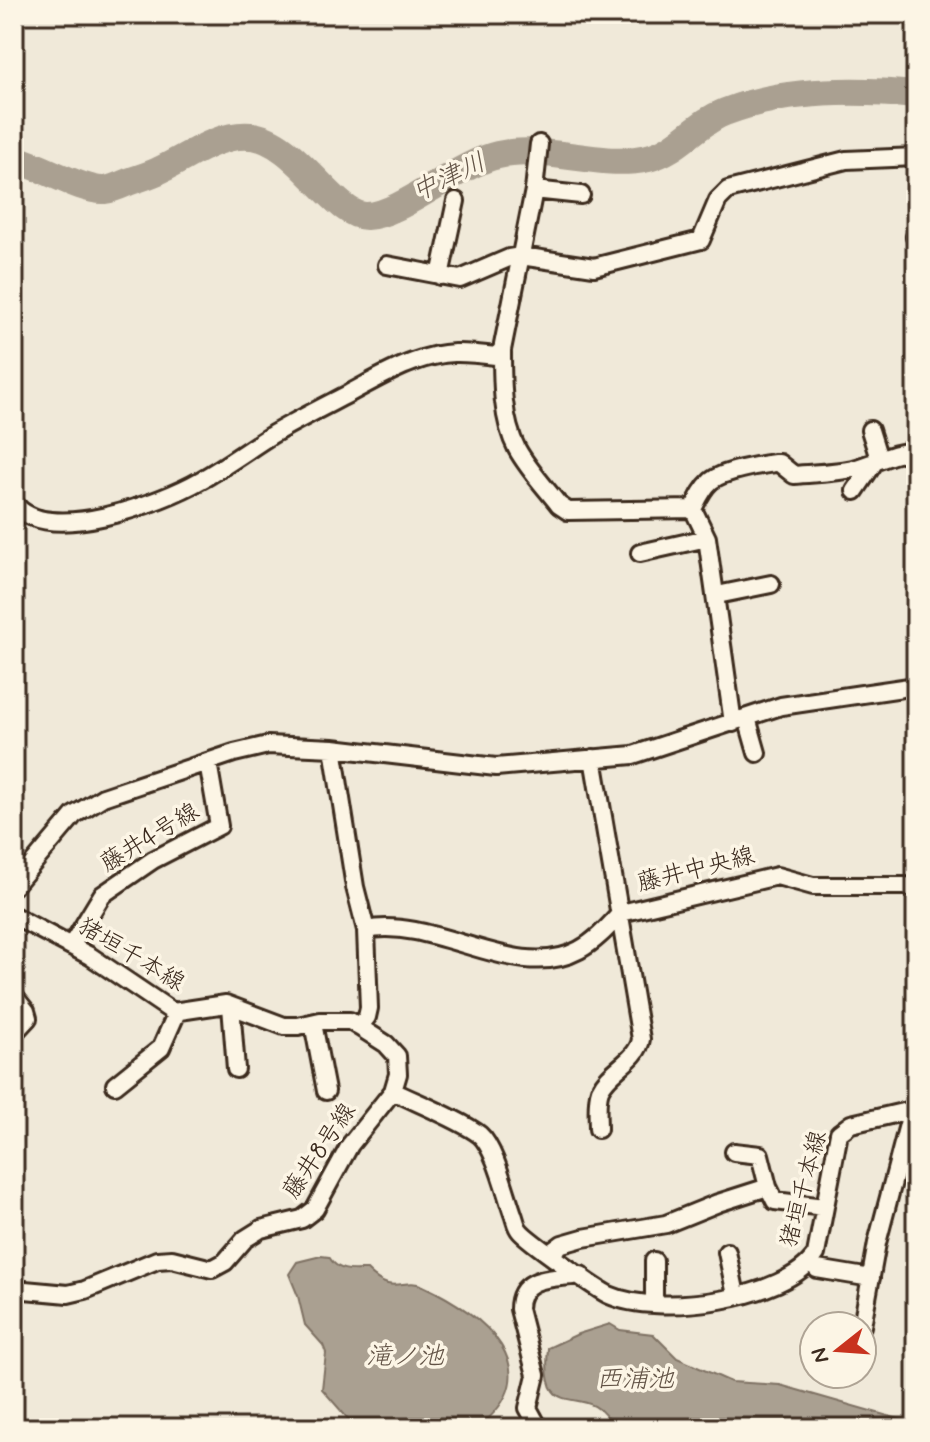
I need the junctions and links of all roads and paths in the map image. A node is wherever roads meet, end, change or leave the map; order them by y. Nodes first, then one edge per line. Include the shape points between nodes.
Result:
1 (539, 144) dead end
2 (916, 157) edge
3 (534, 187) junction
4 (581, 195) dead end
5 (456, 201) dead end
6 (521, 256) junction
7 (387, 265) dead end
8 (440, 276) junction
9 (502, 350) junction
10 (870, 430) dead end
11 (916, 451) edge
12 (877, 459) junction
13 (855, 491) dead end
14 (693, 509) junction
15 (18, 514) edge
16 (707, 538) junction
17 (640, 553) dead end
18 (771, 584) dead end
19 (717, 595) junction
20 (916, 686) edge
21 (740, 720) junction
22 (333, 748) junction
23 (757, 753) dead end
24 (593, 758) junction
25 (208, 762) junction
26 (14, 886) edge
27 (916, 890) edge
28 (14, 916) edge
29 (619, 916) junction
30 (366, 930) junction
31 (71, 946) junction
32 (14, 996) edge
33 (231, 1006) junction
34 (177, 1012) junction
35 (313, 1023) junction
36 (25, 1024) edge
37 (359, 1027) junction
38 (236, 1069) dead end
39 (115, 1085) dead end
40 (326, 1091) dead end
41 (393, 1091) junction
42 (914, 1109) edge
43 (598, 1129) dead end
44 (734, 1152) dead end
45 (768, 1187) junction
46 (824, 1207) junction
47 (727, 1252) dead end
48 (550, 1253) junction
49 (654, 1261) dead end
50 (817, 1269) dead end
51 (581, 1275) junction
52 (871, 1278) junction
53 (14, 1289) edge
54 (736, 1295) junction
55 (654, 1304) junction
56 (865, 1310) edge
57 (539, 1428) edge

1 - 3 street
2 - 6 street via 846,160 728,190 718,200 701,240 594,267
3 - 4 street
3 - 6 street
5 - 8 street
6 - 8 street via 460,279
6 - 9 street
7 - 8 street
9 - 14 street via 512,437 559,505 579,513
9 - 15 street via 496,356 451,351 391,371 167,496 73,522
10 - 12 street
11 - 12 street
12 - 13 street
12 - 14 street via 852,469 794,475 779,463 729,474 711,481
14 - 16 street
16 - 17 street
16 - 19 street
18 - 19 street
19 - 21 street
20 - 21 street via 781,706
21 - 23 street
21 - 24 street via 633,755
22 - 24 street via 496,767
22 - 25 street via 268,745
22 - 30 street
24 - 29 street
25 - 26 street via 103,797 74,815
25 - 31 street, 藤井4号線 via 219,826 153,860 102,895
27 - 29 street, 藤井中央線 via 813,886 777,876
28 - 31 street, 猪垣千本線
29 - 30 street, 藤井中央線 via 575,953 535,960 408,929
29 - 43 street via 641,1039 640,1047 598,1093
30 - 37 street via 369,1008
31 - 34 street, 猪垣千本線
32 - 36 street via 26,1011
33 - 34 street, 猪垣千本線
33 - 35 street, 猪垣千本線 via 284,1026
33 - 38 street
34 - 39 street via 161,1048
35 - 37 street, 猪垣千本線 via 350,1021
35 - 40 street
37 - 41 street, 猪垣千本線 via 397,1056
41 - 48 street, 猪垣千本線 via 484,1139 519,1230
41 - 53 street, 藤井8号線 via 350,1145 315,1209 302,1219 261,1229 212,1269 157,1260 68,1294
42 - 46 street, 猪垣千本線 via 851,1124 839,1133
42 - 52 street
44 - 45 street via 760,1155
45 - 46 street via 775,1201
45 - 48 street via 666,1224 583,1238
46 - 54 street, 猪垣千本線 via 816,1254 809,1264 788,1278
47 - 54 street
48 - 51 street, 猪垣千本線
49 - 55 street
50 - 52 street
51 - 55 street, 猪垣千本線 via 609,1295
51 - 57 street via 532,1281 519,1298 536,1375 528,1408
52 - 56 street
54 - 55 street, 猪垣千本線

